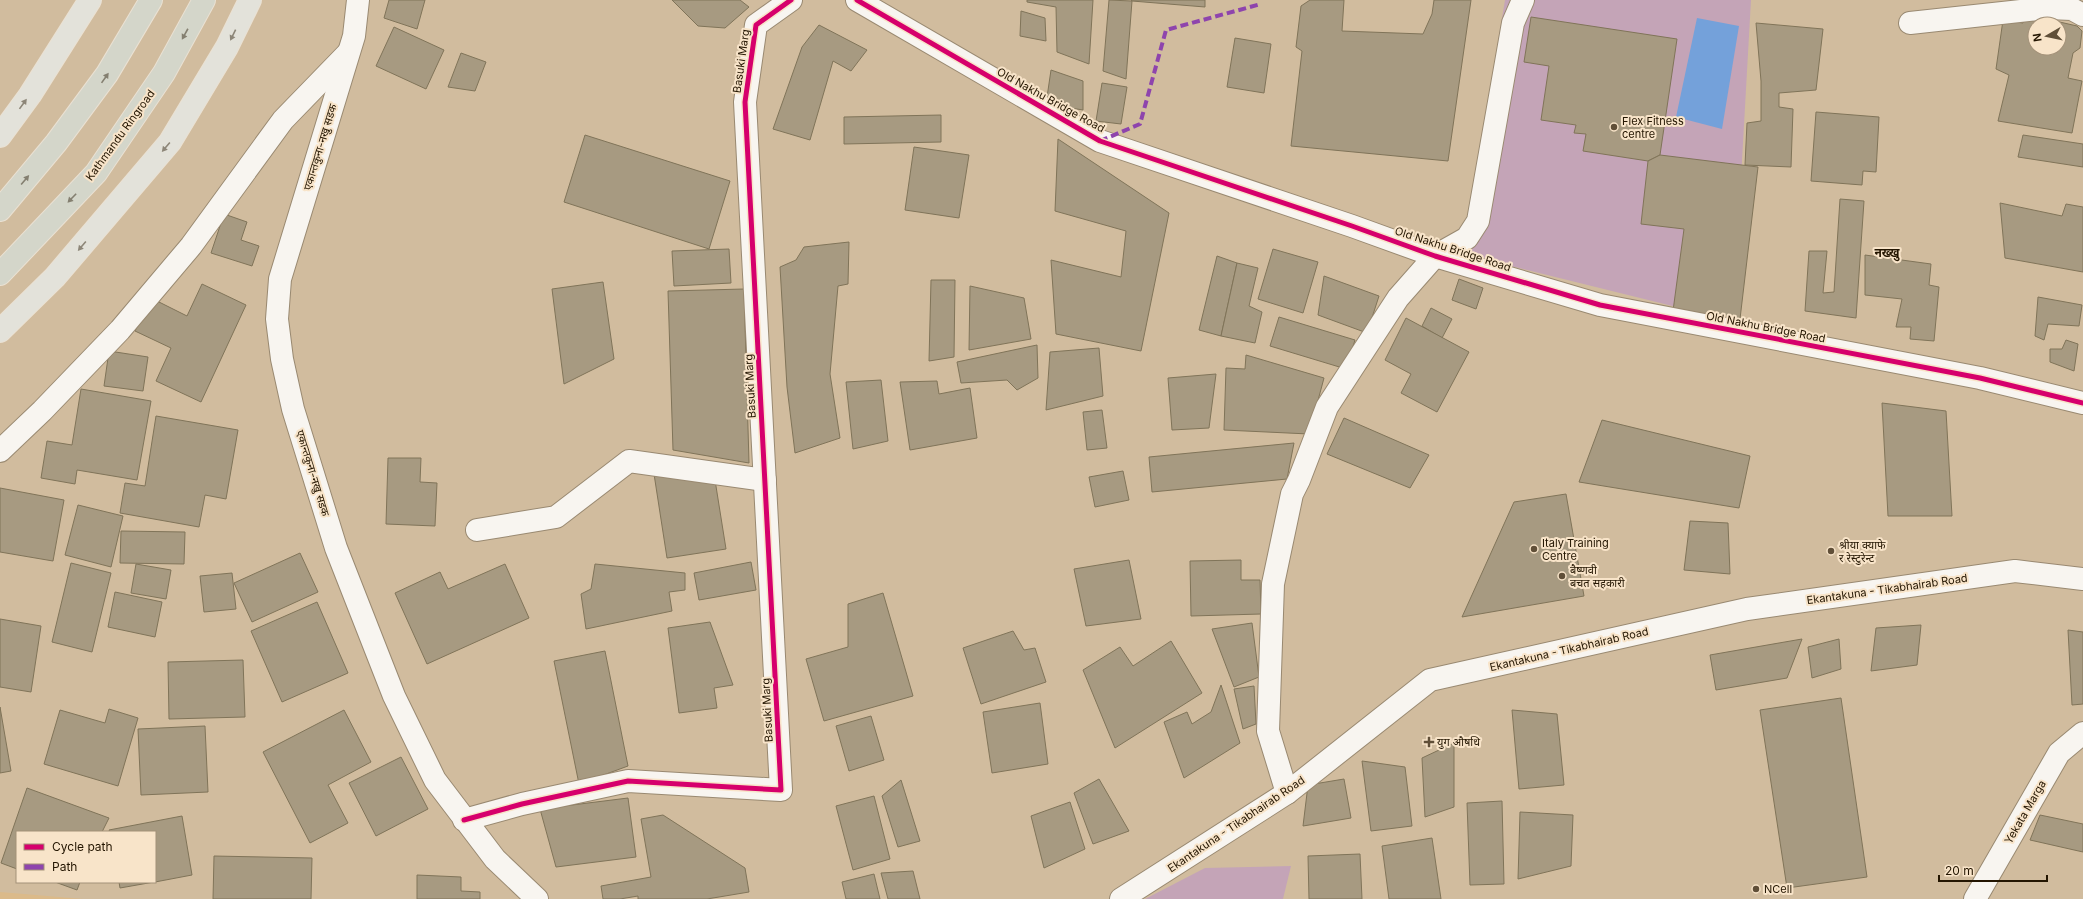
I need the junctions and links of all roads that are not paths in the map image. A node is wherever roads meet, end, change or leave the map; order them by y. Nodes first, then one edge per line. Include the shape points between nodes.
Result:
1 (90, 0) edge
2 (151, 0) edge
3 (204, 0) edge
4 (250, 0) edge
5 (358, 0) edge
6 (791, 0) edge
7 (857, 0) edge
8 (1523, 0) edge
9 (2083, 15) edge
10 (1910, 23) dead end
11 (348, 53) junction
12 (0, 136) edge
13 (0, 210) edge
14 (1435, 256) junction
15 (0, 274) edge
16 (0, 331) edge
17 (2083, 403) edge
18 (0, 451) edge
19 (765, 480) junction
20 (477, 530) dead end
21 (2083, 579) edge
22 (2083, 733) edge
23 (1287, 793) junction
24 (464, 820) junction
25 (536, 899) edge
26 (1121, 899) edge
27 (1975, 899) edge

12 -> 1 main road via 30,95
13 -> 2 highway via 56,143 107,74
3 -> 15 highway, Kathmandu Ringroad via 164,73 96,173
4 -> 16 main road via 227,47 170,142 55,277
5 - 11 street, एकान्तकुना-नखु सडक via 354,36
6 - 19 street, Basuki Marg via 756,25 746,102
7 - 14 street, Old Nakhu Bridge Road via 1100,140
8 - 14 street via 1513,23 1478,221 1467,238
9 - 10 street via 2072,9 2048,8
11 - 18 street via 283,120 191,246 120,330
11 - 24 street, एकान्तकुना-नखु सडक via 280,278 277,319 282,359 293,409 336,548 394,696 435,780
14 - 17 street, Old Nakhu Bridge Road via 1600,305 1980,378
14 - 23 street via 1398,298 1327,407 1300,480 1292,494 1273,584 1268,731
19 - 20 street via 629,462 556,517
19 - 24 street, Basuki Marg via 781,790 628,781 522,804
21 - 23 street, Ekantakuna - Tikabhairab Road via 2015,571 1747,609 1430,680
22 - 27 street, Yekata Marga via 2059,753
23 - 26 street, Ekantakuna - Tikabhairab Road
24 - 25 street, एकान्तकुना-नखु सडक via 496,859

